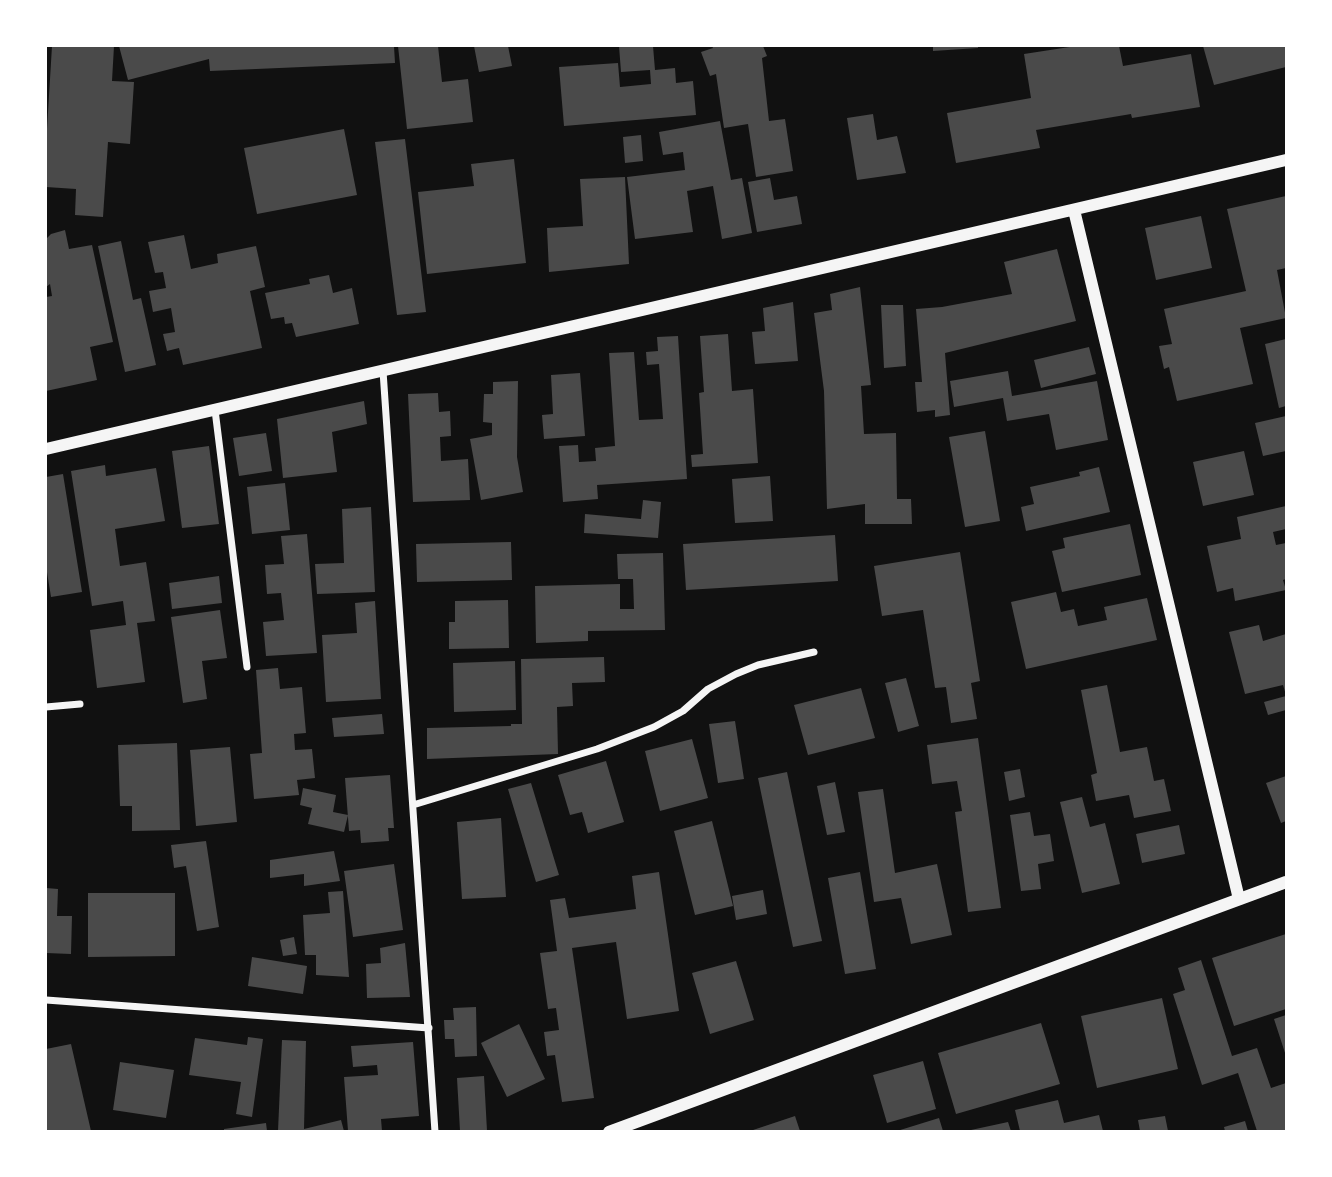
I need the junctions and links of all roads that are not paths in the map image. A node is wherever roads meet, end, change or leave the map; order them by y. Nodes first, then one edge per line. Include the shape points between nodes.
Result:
1 (1286, 160) edge
2 (1074, 210) junction
3 (383, 372) junction
4 (215, 410) junction
5 (46, 449) edge
6 (814, 652) dead end
7 (247, 667) dead end
8 (80, 704) dead end
9 (46, 707) edge
10 (413, 805) junction
11 (1286, 882) edge
12 (1239, 900) junction
13 (46, 1000) edge
14 (429, 1028) junction
15 (435, 1132) edge
16 (609, 1132) edge

1 - 2 street
2 - 3 street
2 - 12 street
3 - 4 street
3 - 10 street
4 - 5 street
4 - 7 street
6 - 10 street via 736,674 664,722 597,749
8 - 9 street
10 - 14 street
11 - 12 street
12 - 16 street
13 - 14 street
14 - 15 street

